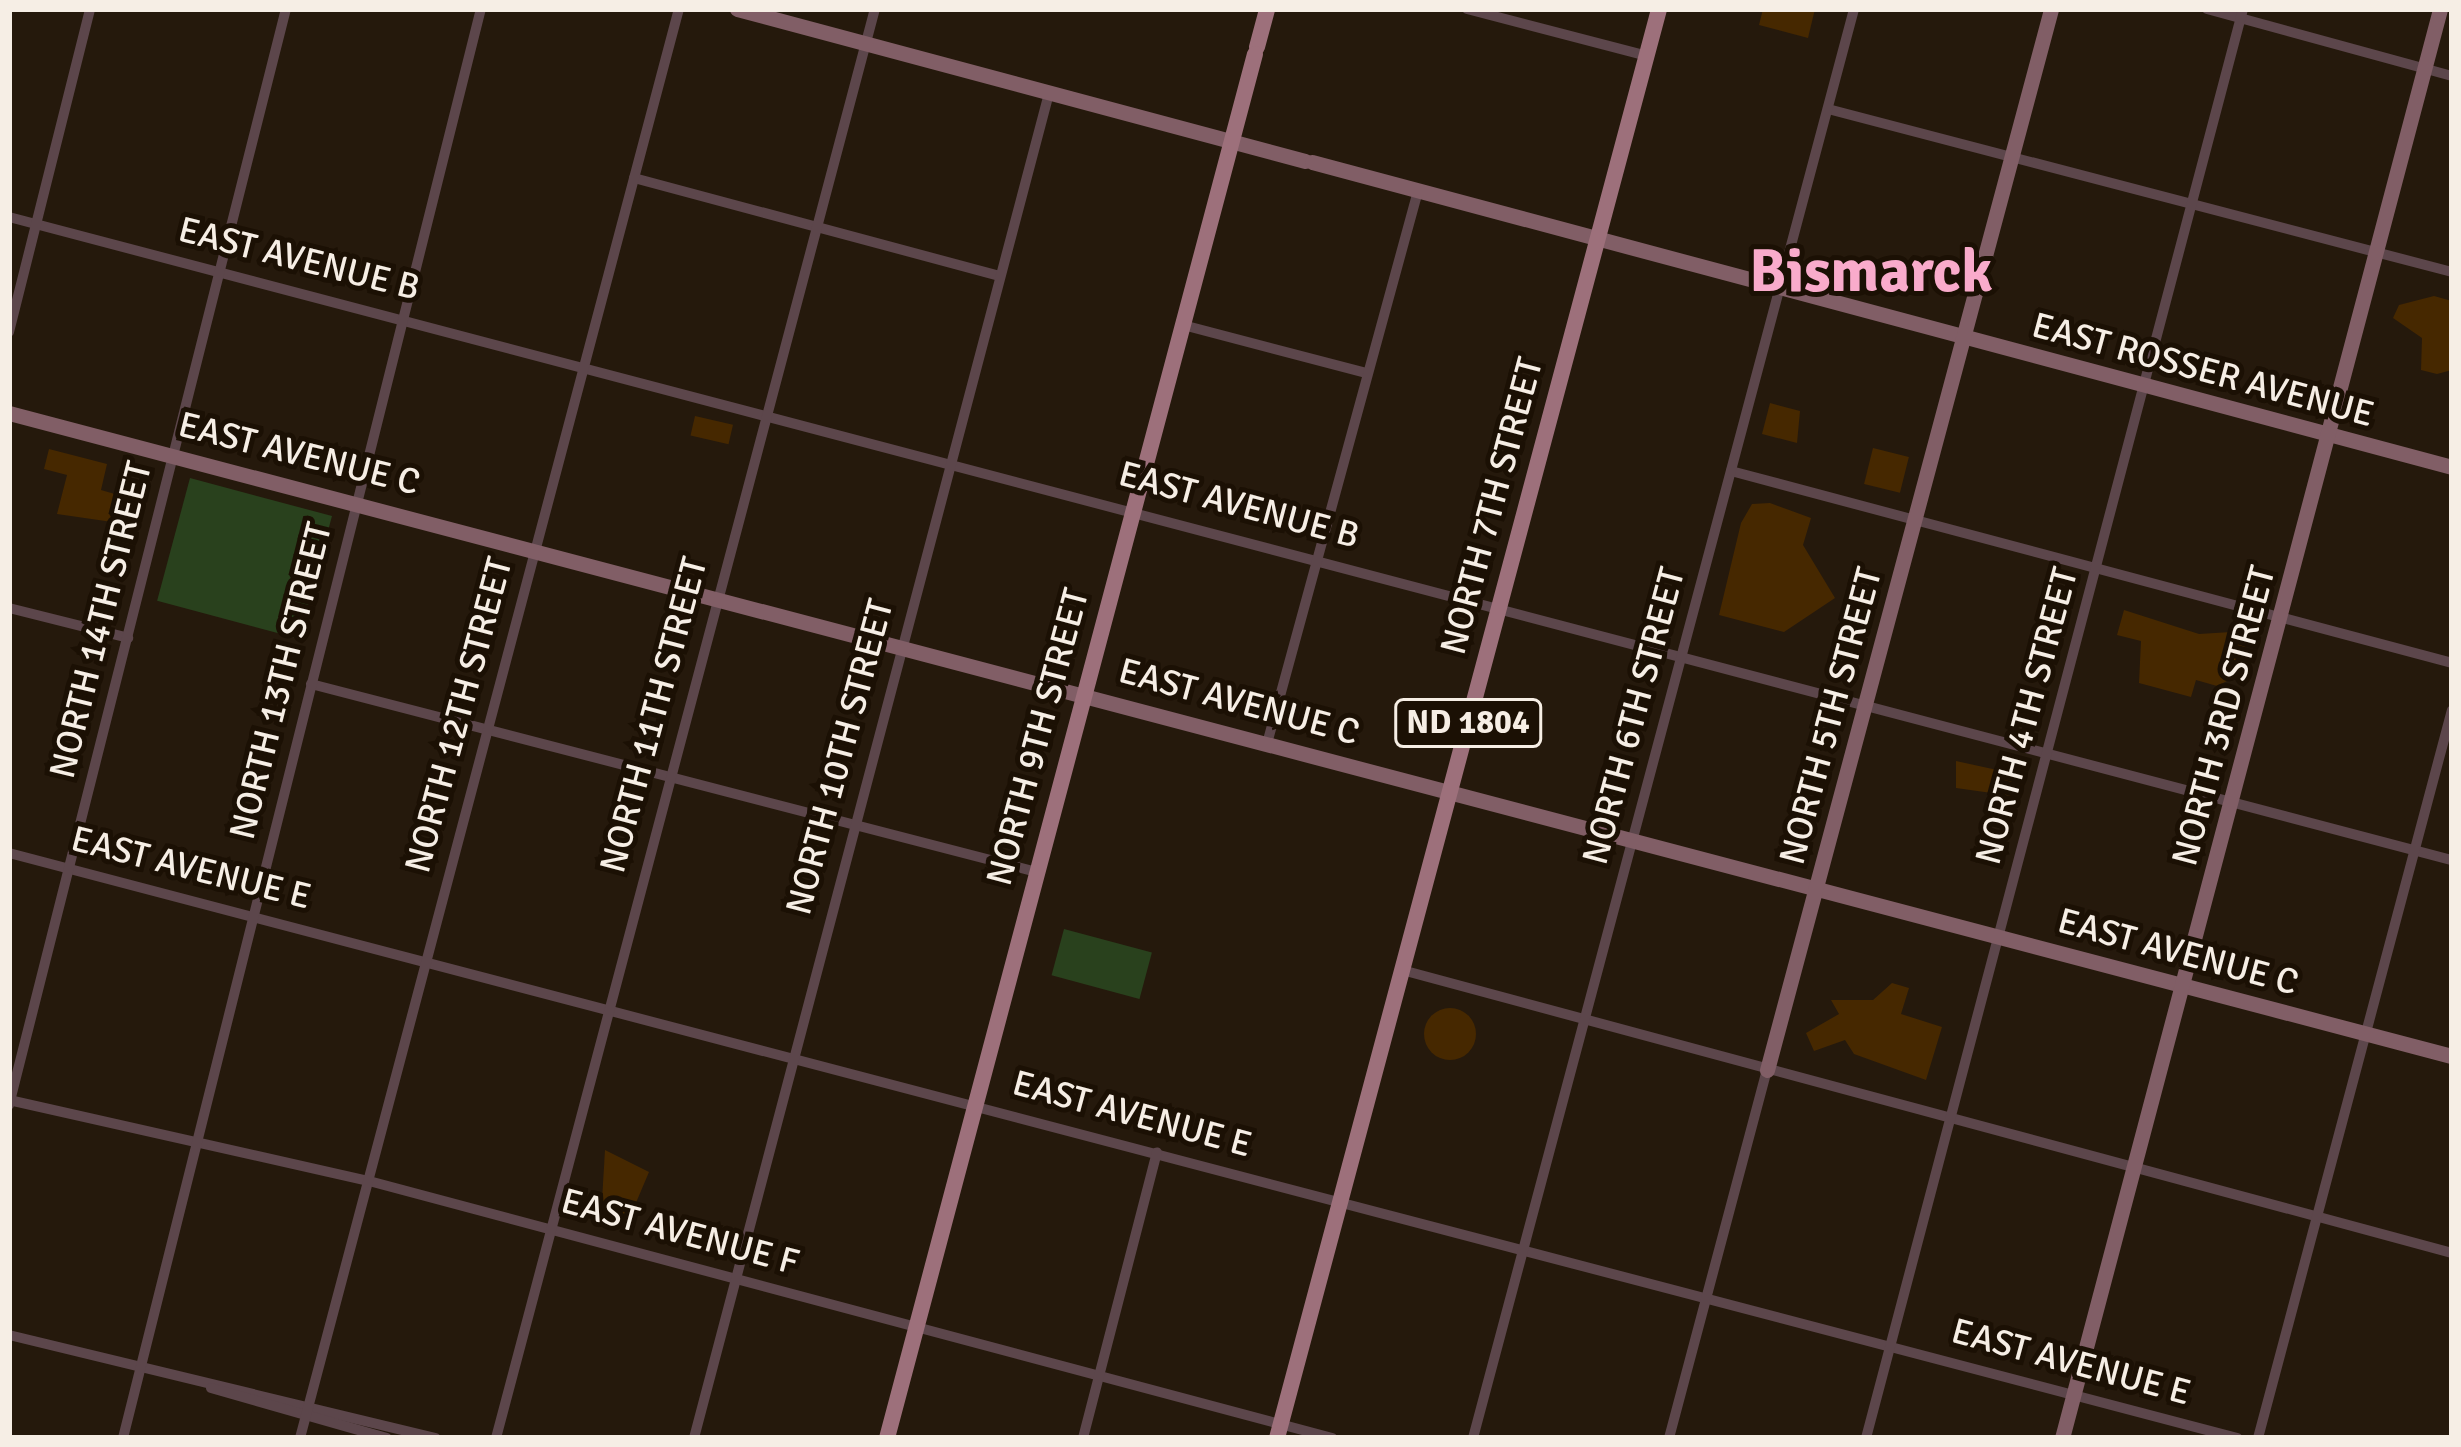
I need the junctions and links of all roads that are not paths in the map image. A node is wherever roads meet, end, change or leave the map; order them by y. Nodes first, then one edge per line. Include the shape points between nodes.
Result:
1 (90, 9) edge
2 (286, 9) edge
3 (481, 9) edge
4 (679, 9) edge
5 (736, 9) edge
6 (875, 9) edge
7 (1268, 9) edge
8 (1467, 9) edge
9 (1660, 9) edge
10 (1854, 9) edge
11 (2051, 9) edge
12 (2207, 9) edge
13 (2440, 9) edge
14 (2242, 13) edge
15 (866, 44) junction
16 (1647, 56) junction
17 (2425, 68) junction
18 (2452, 76) edge
19 (1049, 93) junction
20 (1828, 109) junction
21 (1232, 140) junction
22 (2012, 156) junction
23 (634, 178) junction
24 (1418, 191) junction
25 (2195, 205) junction
26 (9, 218) edge
27 (36, 224) junction
28 (817, 227) junction
29 (1598, 239) junction
30 (2378, 252) junction
31 (220, 270) junction
32 (2452, 272) edge
33 (1000, 276) junction
34 (1780, 289) junction
35 (403, 316) junction
36 (1183, 325) junction
37 (9, 332) edge
38 (1963, 337) junction
39 (584, 362) junction
40 (1366, 373) junction
41 (2147, 386) junction
42 (767, 410) junction
43 (9, 412) edge
44 (2330, 434) junction
45 (173, 454) junction
46 (950, 459) junction
47 (2452, 467) edge
48 (1731, 472) junction
49 (357, 500) junction
50 (1134, 508) junction
51 (1914, 521) junction
52 (536, 546) junction
53 (1317, 557) junction
54 (2097, 569) junction
55 (719, 594) junction
56 (1499, 606) junction
57 (9, 608) edge
58 (2281, 618) junction
59 (128, 638) junction
60 (901, 643) junction
61 (1681, 654) junction
62 (2452, 663) edge
63 (311, 684) junction
64 (1084, 692) junction
65 (1865, 703) junction
66 (2452, 710) edge
67 (487, 729) junction
68 (1268, 740) junction
69 (2048, 752) junction
70 (669, 777) junction
71 (1450, 789) junction
72 (2233, 801) junction
73 (852, 826) junction
74 (1634, 839) junction
75 (2415, 850) junction
76 (9, 854) edge
77 (2452, 860) edge
78 (70, 868) junction
79 (1037, 872) junction
80 (1816, 886) junction
81 (253, 915) junction
82 (1999, 936) junction
83 (426, 956) junction
84 (1402, 970) junction
85 (2183, 985) junction
86 (608, 1007) junction
87 (1584, 1022) junction
88 (2366, 1034) junction
89 (793, 1055) junction
90 (2452, 1056) edge
91 (1767, 1070) junction
92 (10, 1102) edge
93 (974, 1102) junction
94 (1951, 1118) junction
95 (195, 1147) junction
96 (1157, 1152) junction
97 (2134, 1168) junction
98 (369, 1181) junction
99 (1342, 1201) junction
100 (2318, 1218) junction
101 (550, 1229) junction
102 (1524, 1249) junction
103 (2452, 1253) edge
104 (733, 1275) junction
105 (1706, 1297) junction
106 (916, 1327) junction
107 (9, 1335) edge
108 (1890, 1345) junction
109 (140, 1368) junction
110 (1099, 1376) junction
111 (2073, 1394) junction
112 (307, 1411) junction
113 (1279, 1431) edge
114 (123, 1438) edge
115 (300, 1438) edge
116 (387, 1438) edge
117 (436, 1438) edge
118 (496, 1438) edge
119 (694, 1438) edge
120 (887, 1438) edge
121 (1083, 1438) edge
122 (1332, 1438) edge
123 (1473, 1438) edge
124 (1669, 1438) edge
125 (1866, 1438) edge
126 (2062, 1438) edge
127 (2237, 1438) edge
128 (2258, 1438) edge

1 - 27 street
2 - 31 street, NORTH 14TH STREET
3 - 35 street, NORTH 13TH STREET
4 - 23 street, NORTH 12TH STREET
5 - 15 street, EAST ROSSER AVENUE
6 - 15 street, NORTH 11TH STREET
7 - 21 main road, NORTH 9TH STREET
8 - 16 street
9 - 16 main road, NORTH 7TH STREET / ND 1804
10 - 20 street, NORTH 6TH STREET
11 - 22 street, NORTH 5TH STREET
12 - 14 street
13 - 17 street, NORTH 3RD STREET
14 - 17 street
14 - 25 street, NORTH 4TH STREET
15 - 19 street, EAST ROSSER AVENUE
15 - 28 street, NORTH 11TH STREET
16 - 29 main road, NORTH 7TH STREET / ND 1804
17 - 18 street
17 - 30 street, NORTH 3RD STREET
19 - 21 street, EAST ROSSER AVENUE
19 - 33 street, NORTH 10TH STREET
20 - 22 street
20 - 34 street, NORTH 6TH STREET
21 - 24 street, EAST ROSSER AVENUE
21 - 36 main road, NORTH 9TH STREET
22 - 25 street
22 - 38 street, NORTH 5TH STREET
23 - 28 street
23 - 39 street, NORTH 12TH STREET
24 - 29 street, EAST ROSSER AVENUE
24 - 40 street
25 - 30 street
25 - 41 street, NORTH 4TH STREET
26 - 27 street, EAST AVENUE B
27 - 31 street, EAST AVENUE B
27 - 37 street
28 - 33 street
28 - 42 street, NORTH 11TH STREET
29 - 34 street, EAST ROSSER AVENUE
29 - 56 main road, NORTH 7TH STREET / ND 1804
30 - 32 street
30 - 44 street, NORTH 3RD STREET
31 - 35 street, EAST AVENUE B
31 - 45 street, NORTH 14TH STREET
33 - 46 street, NORTH 10TH STREET
34 - 38 street, EAST ROSSER AVENUE
34 - 48 street, NORTH 6TH STREET
35 - 39 street, EAST AVENUE B
35 - 49 street, NORTH 13TH STREET
36 - 40 street
36 - 50 main road, NORTH 9TH STREET
38 - 41 street, EAST ROSSER AVENUE
38 - 51 street, NORTH 5TH STREET
39 - 42 street, EAST AVENUE B
39 - 52 street, NORTH 12TH STREET
40 - 53 street
41 - 44 street, EAST ROSSER AVENUE
41 - 54 street, NORTH 4TH STREET
42 - 46 street, EAST AVENUE B
42 - 55 street, NORTH 11TH STREET
43 - 45 street, EAST AVENUE C
44 - 47 street, EAST ROSSER AVENUE
44 - 58 street, NORTH 3RD STREET
45 - 49 street, EAST AVENUE C
45 - 59 street, NORTH 14TH STREET
46 - 50 street, EAST AVENUE B
46 - 60 street, NORTH 10TH STREET
48 - 51 street
48 - 61 street, NORTH 6TH STREET
49 - 52 street, EAST AVENUE C
49 - 63 street, NORTH 13TH STREET
50 - 53 street, EAST AVENUE B
50 - 64 main road, NORTH 9TH STREET
51 - 54 street
51 - 65 street, NORTH 5TH STREET
52 - 55 street, EAST AVENUE C
52 - 67 street, NORTH 12TH STREET
53 - 56 street, EAST AVENUE B
53 - 68 street
54 - 58 street
54 - 69 street, NORTH 4TH STREET
55 - 60 street, EAST AVENUE C
55 - 70 street, NORTH 11TH STREET
56 - 61 street, EAST AVENUE B
56 - 71 main road, NORTH 7TH STREET / ND 1804
57 - 59 street
58 - 62 street
58 - 72 street, NORTH 3RD STREET
59 - 78 street, NORTH 14TH STREET
60 - 64 street, EAST AVENUE C
60 - 73 street, NORTH 10TH STREET
61 - 65 street, EAST AVENUE B
61 - 74 street, NORTH 6TH STREET
63 - 67 street
63 - 81 street, NORTH 13TH STREET
64 - 68 street, EAST AVENUE C
64 - 79 main road, NORTH 9TH STREET
65 - 69 street, EAST AVENUE B
65 - 80 street, NORTH 5TH STREET
66 - 75 street
67 - 70 street
67 - 83 street, NORTH 12TH STREET
68 - 71 street, EAST AVENUE C
69 - 72 street, EAST AVENUE B
69 - 82 street, NORTH 4TH STREET
70 - 73 street
70 - 86 street, NORTH 11TH STREET
71 - 74 street, EAST AVENUE C
71 - 84 main road, NORTH 7TH STREET / ND 1804
72 - 75 street, EAST AVENUE B
72 - 85 street, NORTH 3RD STREET
73 - 79 street
73 - 89 street, NORTH 10TH STREET
74 - 80 street, EAST AVENUE C
74 - 87 street, NORTH 6TH STREET
75 - 77 street, EAST AVENUE B
75 - 88 street
76 - 78 street, EAST AVENUE E
78 - 81 street, EAST AVENUE E
78 - 92 street, NORTH 14TH STREET
79 - 93 main road, NORTH 9TH STREET
80 - 82 street, EAST AVENUE C
80 - 91 street, NORTH 5TH STREET
81 - 83 street, EAST AVENUE E
81 - 95 street, NORTH 13TH STREET
82 - 85 street, EAST AVENUE C
82 - 94 street, NORTH 4TH STREET
83 - 86 street, EAST AVENUE E
83 - 98 street, NORTH 12TH STREET
84 - 87 street
84 - 99 main road, NORTH 7TH STREET / ND 1804
85 - 88 street, EAST AVENUE C
85 - 97 street, NORTH 3RD STREET
86 - 89 street, EAST AVENUE E
86 - 101 street, NORTH 11TH STREET
87 - 91 street
87 - 102 street, NORTH 6TH STREET
88 - 90 street, EAST AVENUE C
88 - 100 street
89 - 93 street, EAST AVENUE E
89 - 104 street, NORTH 10TH STREET
91 - 94 street
91 - 105 street, NORTH 5TH STREET
92 - 95 street, EAST AVENUE F
93 - 96 street, EAST AVENUE E
93 - 106 main road, NORTH 9TH STREET
94 - 97 street
94 - 108 street, NORTH 4TH STREET
95 - 98 street, EAST AVENUE F
95 - 109 street, NORTH 13TH STREET
96 - 99 street, EAST AVENUE E
96 - 110 street
97 - 100 street
97 - 111 street, NORTH 3RD STREET
98 - 101 street, EAST AVENUE F
98 - 112 street, NORTH 12TH STREET
99 - 102 street, EAST AVENUE E
99 - 113 main road, NORTH 7TH STREET / ND 1804
100 - 103 street
100 - 128 street
101 - 104 street, EAST AVENUE F
101 - 118 street, NORTH 11TH STREET
102 - 105 street, EAST AVENUE E
102 - 123 street, NORTH 6TH STREET
104 - 106 street, EAST AVENUE F
104 - 119 street, NORTH 10TH STREET
105 - 108 street, EAST AVENUE E
105 - 124 street, NORTH 5TH STREET
106 - 110 street, EAST AVENUE F
106 - 120 main road, NORTH 9TH STREET
107 - 109 street
108 - 111 street, EAST AVENUE E
108 - 125 street, NORTH 4TH STREET
109 - 112 street
109 - 114 street, NORTH 13TH STREET
110 - 113 street, EAST AVENUE F
110 - 121 street
111 - 126 street, NORTH 3RD STREET
111 - 127 street, EAST AVENUE E
112 - 115 street, NORTH 12TH STREET
112 - 116 street
112 - 117 street
113 - 122 street, EAST AVENUE F

